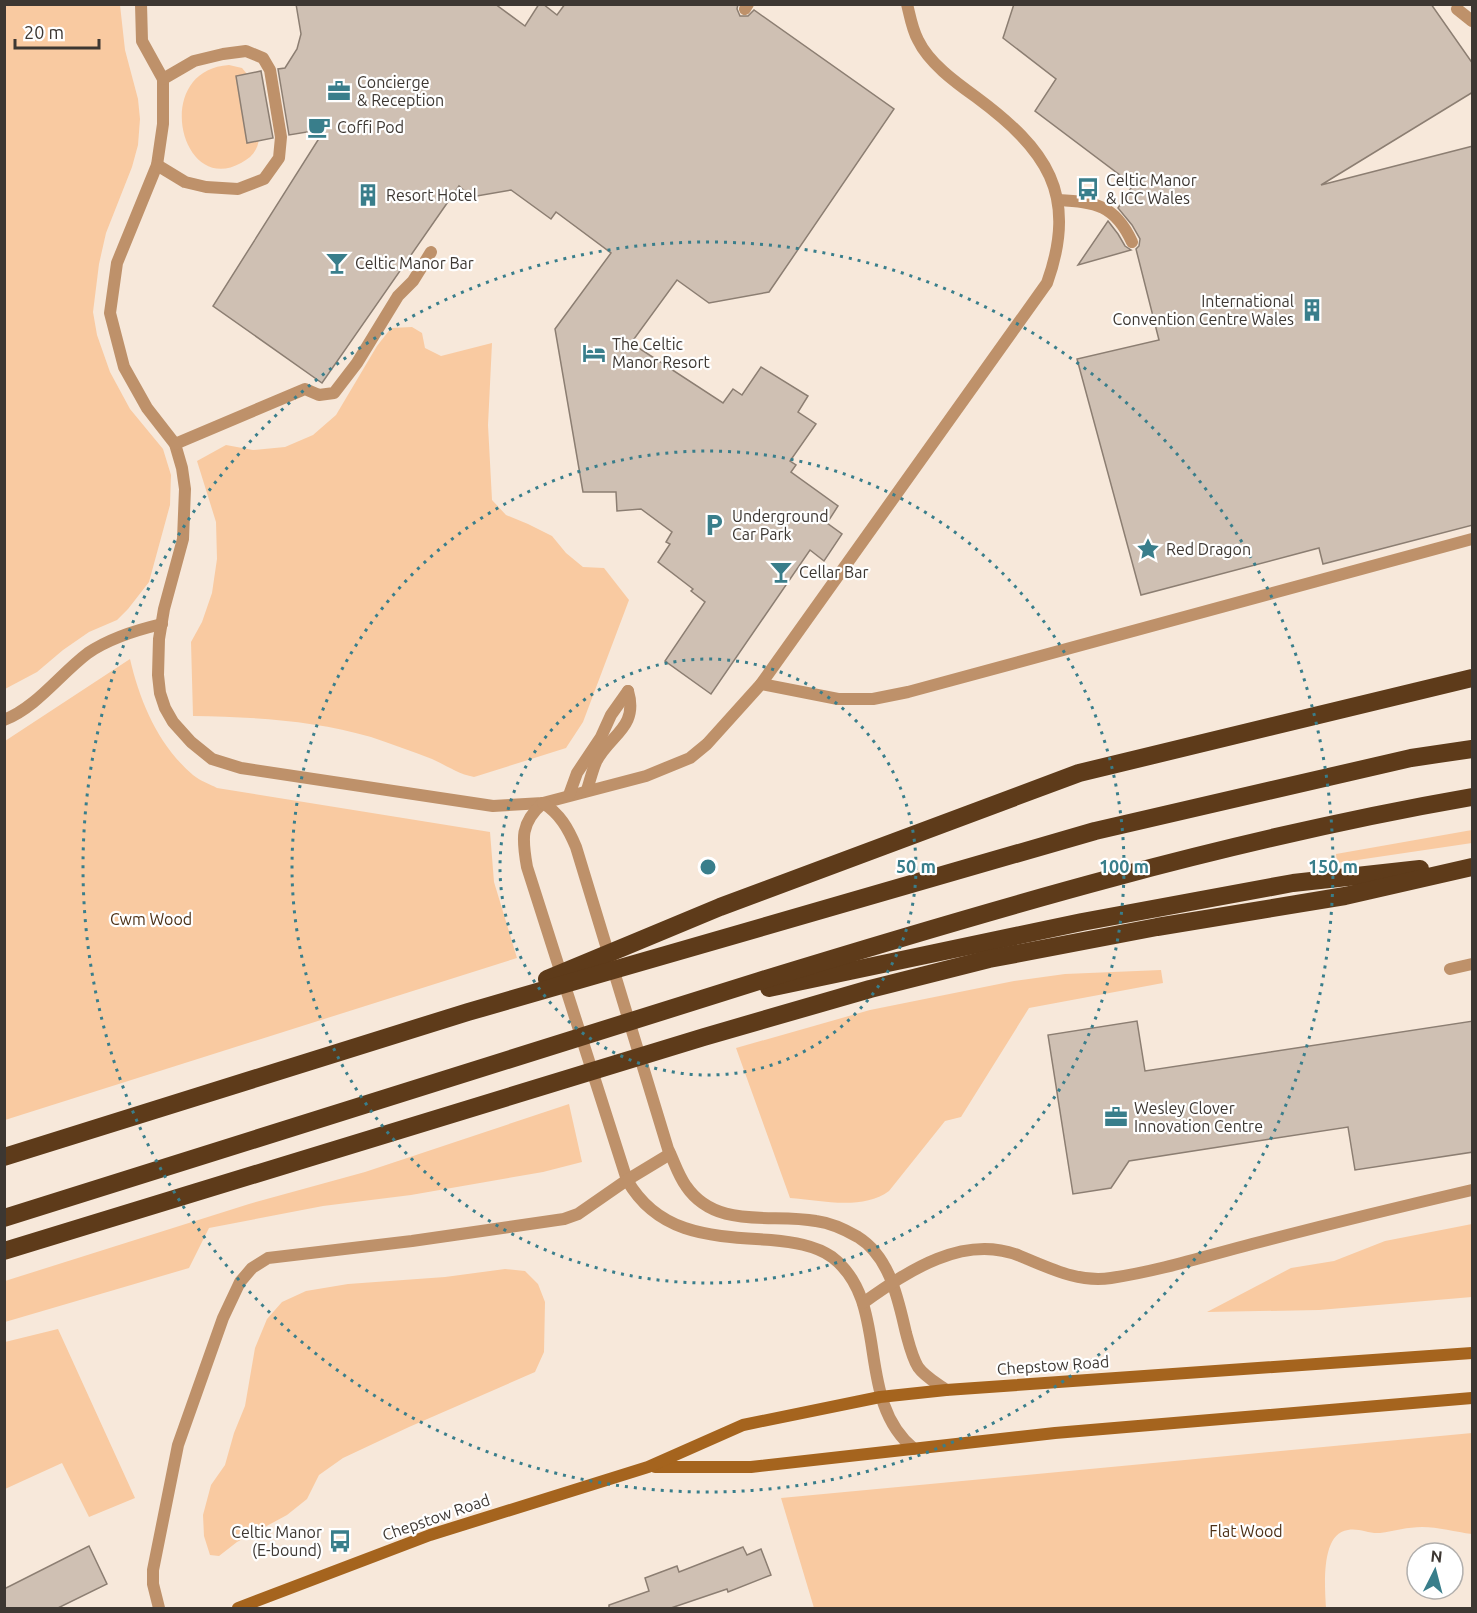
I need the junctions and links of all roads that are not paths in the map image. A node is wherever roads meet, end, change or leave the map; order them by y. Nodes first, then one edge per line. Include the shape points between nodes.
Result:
1 (141, 4) edge
2 (907, 4) edge
3 (1457, 9) dead end
4 (1473, 21) edge
5 (163, 80) junction
6 (157, 165) junction
7 (1058, 200) junction
8 (1132, 242) dead end
9 (430, 252) dead end
10 (175, 444) junction
11 (1473, 539) edge
12 (162, 624) junction
13 (1473, 678) edge
14 (761, 684) junction
15 (4, 720) edge
16 (1473, 749) edge
17 (587, 790) junction
18 (569, 795) junction
19 (1473, 797) edge
20 (543, 803) junction
21 (1473, 865) edge
22 (1473, 964) edge
23 (1450, 969) dead end
24 (674, 1007) junction
25 (468, 1012) junction
26 (670, 1154) junction
27 (4, 1157) edge
28 (627, 1180) junction
29 (1473, 1190) edge
30 (4, 1218) edge
31 (4, 1251) edge
32 (892, 1282) junction
33 (863, 1303) junction
34 (1473, 1353) edge
35 (946, 1390) junction
36 (880, 1397) junction
37 (1473, 1398) edge
38 (914, 1449) junction
39 (648, 1467) junction
40 (159, 1608) edge
41 (238, 1608) edge

1 - 5 lane via 142,41
2 - 7 lane via 918,41 927,53 1024,136 1052,179
3 - 4 lane
5 - 6 lane via 163,124
5 - 6 lane via 194,61 223,54 246,51 263,58 270,70 281,136 279,158 264,178 238,189 185,182
6 - 10 lane via 117,263 110,313 124,367 147,408
7 - 8 lane via 1089,201 1107,210 1124,226
7 - 14 lane via 1058,242 1047,283
9 - 10 lane via 334,393 319,395 305,389
10 - 12 lane via 182,468 185,515
11 - 14 lane via 873,699 838,699
12 - 15 lane via 105,643 31,704
12 - 20 lane via 158,675 165,708 191,742 212,759 241,768 493,806
13 - 25 highway via 1079,773 720,907
14 - 17 lane via 690,758 645,776
16 - 25 highway via 1411,758 1095,831
17 - 18 lane
17 - 18 lane via 597,761 628,720 632,704 628,691 577,773
18 - 20 lane
19 - 24 highway via 1216,850 933,927
20 - 26 lane via 565,824 576,847
20 - 28 lane via 527,820 524,830 527,867
21 - 24 highway via 1293,883 1082,922
21 - 31 highway via 1345,896 989,958 870,989
22 - 23 lane
24 - 30 highway
25 - 27 highway
26 - 28 lane
26 - 32 lane via 686,1187 706,1206 732,1216 814,1220 839,1227 860,1238 877,1254
28 - 33 lane via 645,1204 673,1224 709,1235 794,1243 830,1256 851,1276
28 - 40 lane via 578,1214 564,1219 268,1258 252,1268 240,1282 223,1318 178,1445 153,1570
29 - 32 lane via 1112,1278 1070,1276 1018,1255 985,1247 937,1259
32 - 33 lane
32 - 35 lane via 917,1366
33 - 36 lane
34 - 35 main road, Chepstow Road
35 - 36 main road, Chepstow Road
36 - 38 lane via 892,1425
36 - 39 main road, Chepstow Road via 743,1425
37 - 38 main road, Chepstow Road via 1055,1433
38 - 39 main road, Chepstow Road via 751,1467
39 - 41 main road, Chepstow Road via 430,1535

